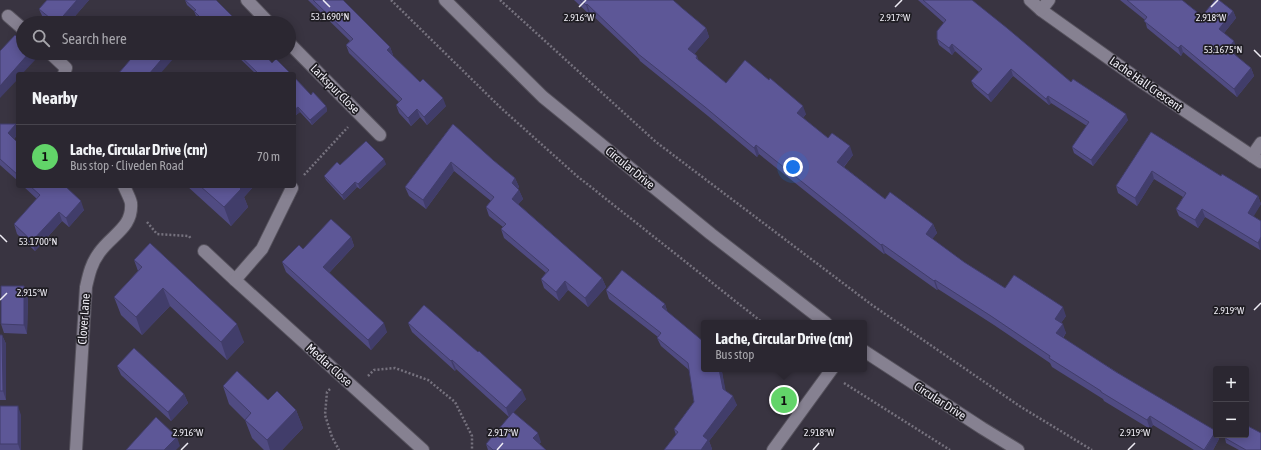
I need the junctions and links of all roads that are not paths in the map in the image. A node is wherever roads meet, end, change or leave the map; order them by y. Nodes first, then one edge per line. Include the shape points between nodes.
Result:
1 (247, 0) edge
2 (445, 0) edge
3 (1030, 0) edge
4 (1049, 0) edge
5 (1041, 10) junction
6 (8, 16) dead end
7 (263, 16) edge
8 (16, 23) edge
9 (296, 50) edge
10 (57, 60) edge
11 (65, 72) edge
12 (380, 135) dead end
13 (1261, 143) edge
14 (1257, 159) edge
15 (125, 188) edge
16 (292, 188) dead end
17 (204, 251) road end
18 (235, 280) junction
19 (822, 320) edge
20 (867, 352) edge
21 (829, 372) edge
22 (76, 450) edge
23 (423, 450) edge
24 (773, 450) edge
25 (1018, 450) edge

1 - 7 street
2 - 19 street, Circular Drive via 543,97 711,234
3 - 5 street, Lache Hall Crescent
4 - 5 street
5 - 14 street, Lache Hall Crescent
6 - 8 street
9 - 12 street, Larkspur Close
10 - 11 street via 66,68
13 - 14 street, Lache Hall Crescent
15 - 22 street, Clover Lane via 131,202 129,220 99,252 90,268 86,287
16 - 18 street via 262,249
17 - 18 street, Medlar Close
18 - 23 street, Medlar Close
20 - 25 street, Circular Drive
21 - 24 street

